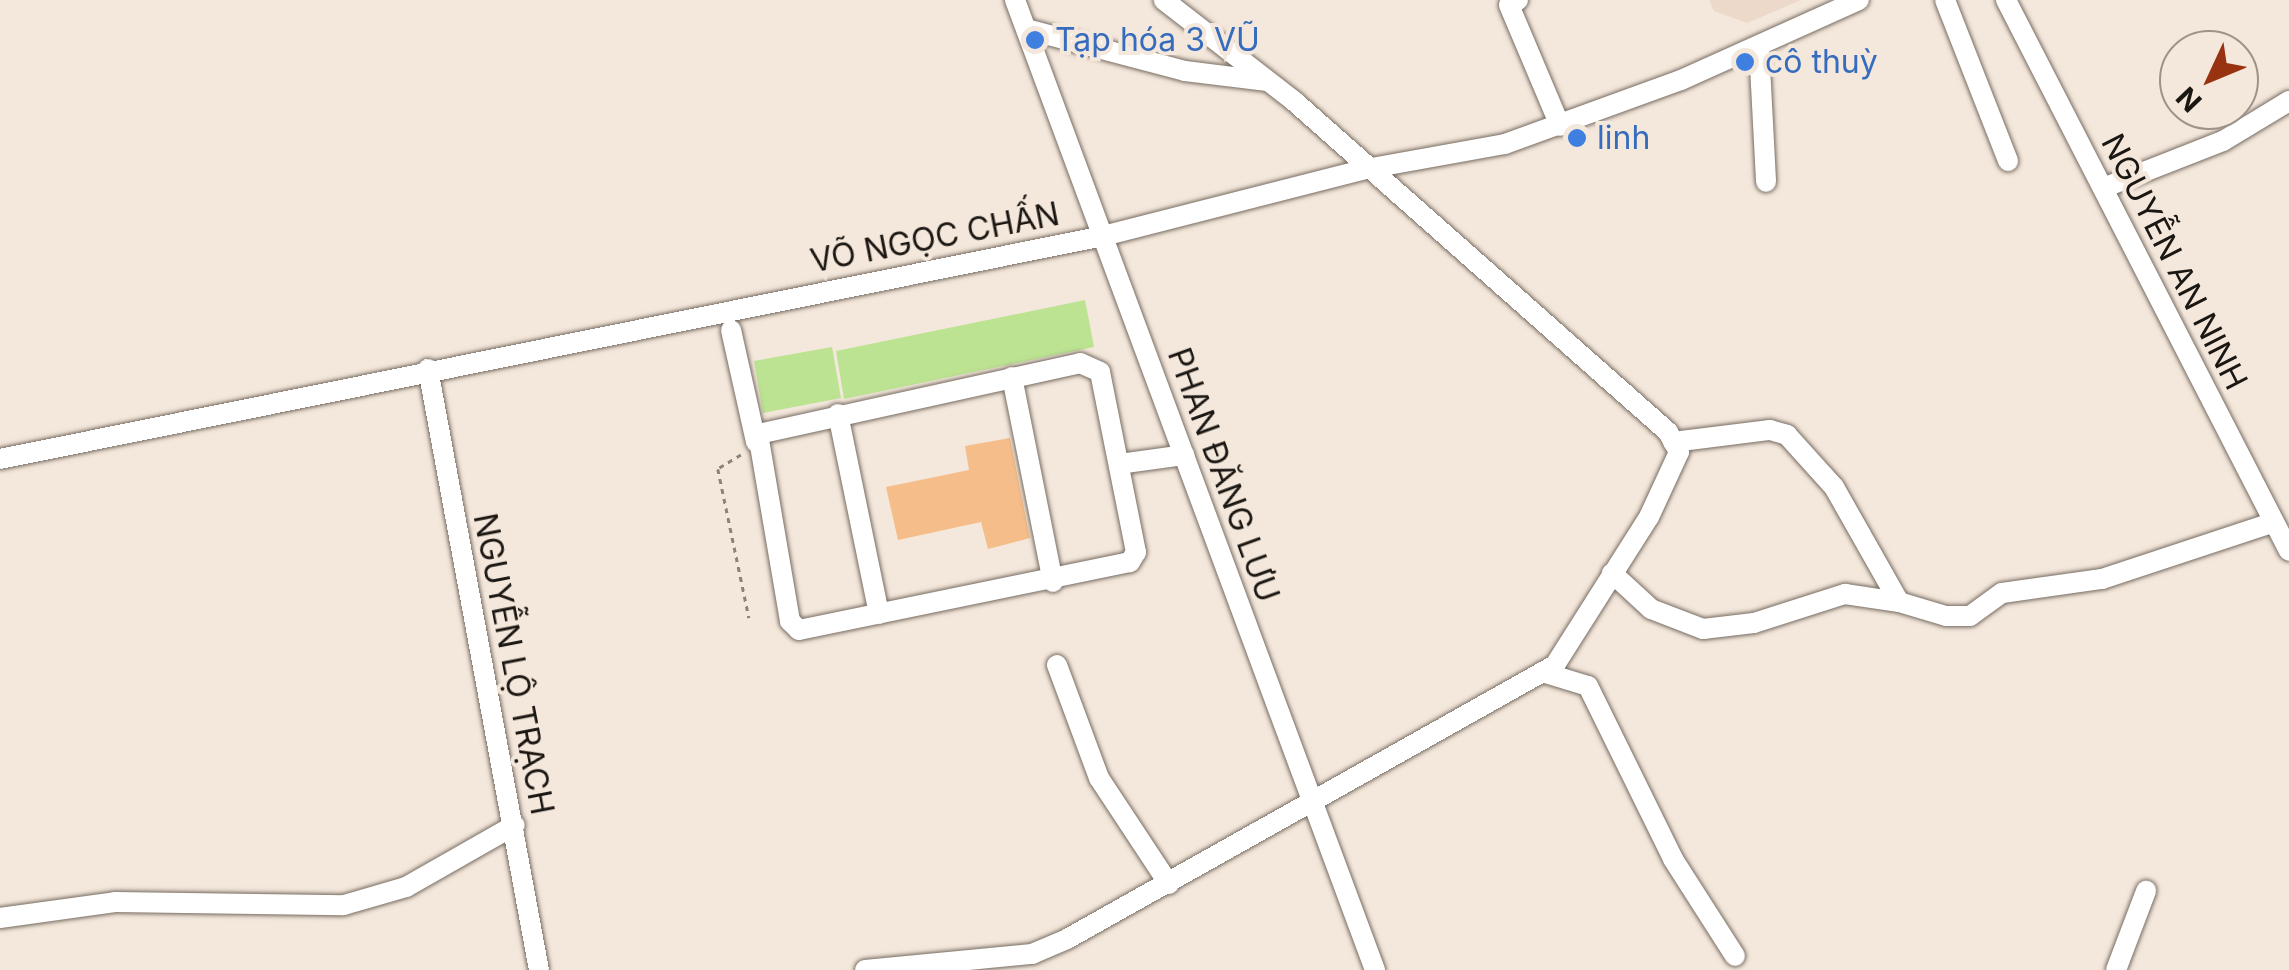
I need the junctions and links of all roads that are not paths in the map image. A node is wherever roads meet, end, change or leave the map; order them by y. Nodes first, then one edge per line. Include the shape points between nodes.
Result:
1 (1015, 0) edge
2 (1164, 0) edge
3 (1518, 0) edge
4 (1858, 0) edge
5 (1945, 0) edge
6 (2006, 0) edge
7 (1026, 29) junction
8 (1760, 47) junction
9 (1269, 82) junction
10 (2289, 100) edge
11 (1560, 126) junction
12 (2008, 161) dead end
13 (1366, 170) junction
14 (1766, 182) dead end
15 (2103, 188) junction
16 (1104, 236) junction
17 (731, 330) dead end
18 (428, 369) junction
19 (1012, 377) junction
20 (838, 414) junction
21 (1673, 442) junction
22 (756, 447) junction
23 (1184, 456) junction
24 (0, 460) edge
25 (1119, 464) junction
26 (2274, 522) junction
27 (2289, 551) edge
28 (1612, 573) junction
29 (1053, 582) junction
30 (1899, 602) junction
31 (880, 614) junction
32 (1057, 665) dead end
33 (1542, 672) junction
34 (1312, 800) junction
35 (515, 825) junction
36 (1169, 884) junction
37 (2146, 890) dead end
38 (0, 918) edge
39 (1735, 956) dead end
40 (540, 970) edge
41 (864, 970) edge
42 (1376, 970) edge
43 (2116, 970) edge

1 - 7 street, PHAN ĐĂNG LƯU
2 - 9 street
3 - 11 street via 1510,5
4 - 8 street, VÕ NGỌC CHẤN
5 - 12 street
6 - 15 street, NGUYỄN AN NINH
7 - 9 street via 1185,71
7 - 16 street, PHAN ĐĂNG LƯU
8 - 11 street, VÕ NGỌC CHẤN
8 - 14 street
9 - 13 street
10 - 15 street via 2223,141
11 - 13 street, VÕ NGỌC CHẤN via 1505,144
13 - 16 street, VÕ NGỌC CHẤN
13 - 21 street
15 - 26 street, NGUYỄN AN NINH
16 - 18 street, VÕ NGỌC CHẤN
16 - 23 street, PHAN ĐĂNG LƯU
17 - 22 street
18 - 24 street, VÕ NGỌC CHẤN
18 - 35 street, NGUYỄN LỘ TRẠCH
19 - 20 street
19 - 25 street via 1092,366 1100,372
19 - 29 street
20 - 22 street via 764,429
20 - 31 street
21 - 28 street via 1679,452 1650,516
21 - 30 street via 1770,430 1786,435 1834,487
22 - 31 street via 790,621 799,630
23 - 25 street
23 - 34 street, PHAN ĐĂNG LƯU
25 - 29 street via 1136,552 1114,570
26 - 27 street, NGUYỄN AN NINH
26 - 30 street via 2102,579 2002,593 1970,616
28 - 30 street via 1651,610 1703,630 1845,594
28 - 33 street via 1555,665
29 - 31 street
32 - 36 street via 1099,778
33 - 34 street
33 - 39 street via 1588,686 1673,859
34 - 36 street
34 - 42 street, PHAN ĐĂNG LƯU
35 - 38 street via 406,887 344,905 115,902
35 - 40 street, NGUYỄN LỘ TRẠCH
36 - 41 street via 1032,954
37 - 43 street

